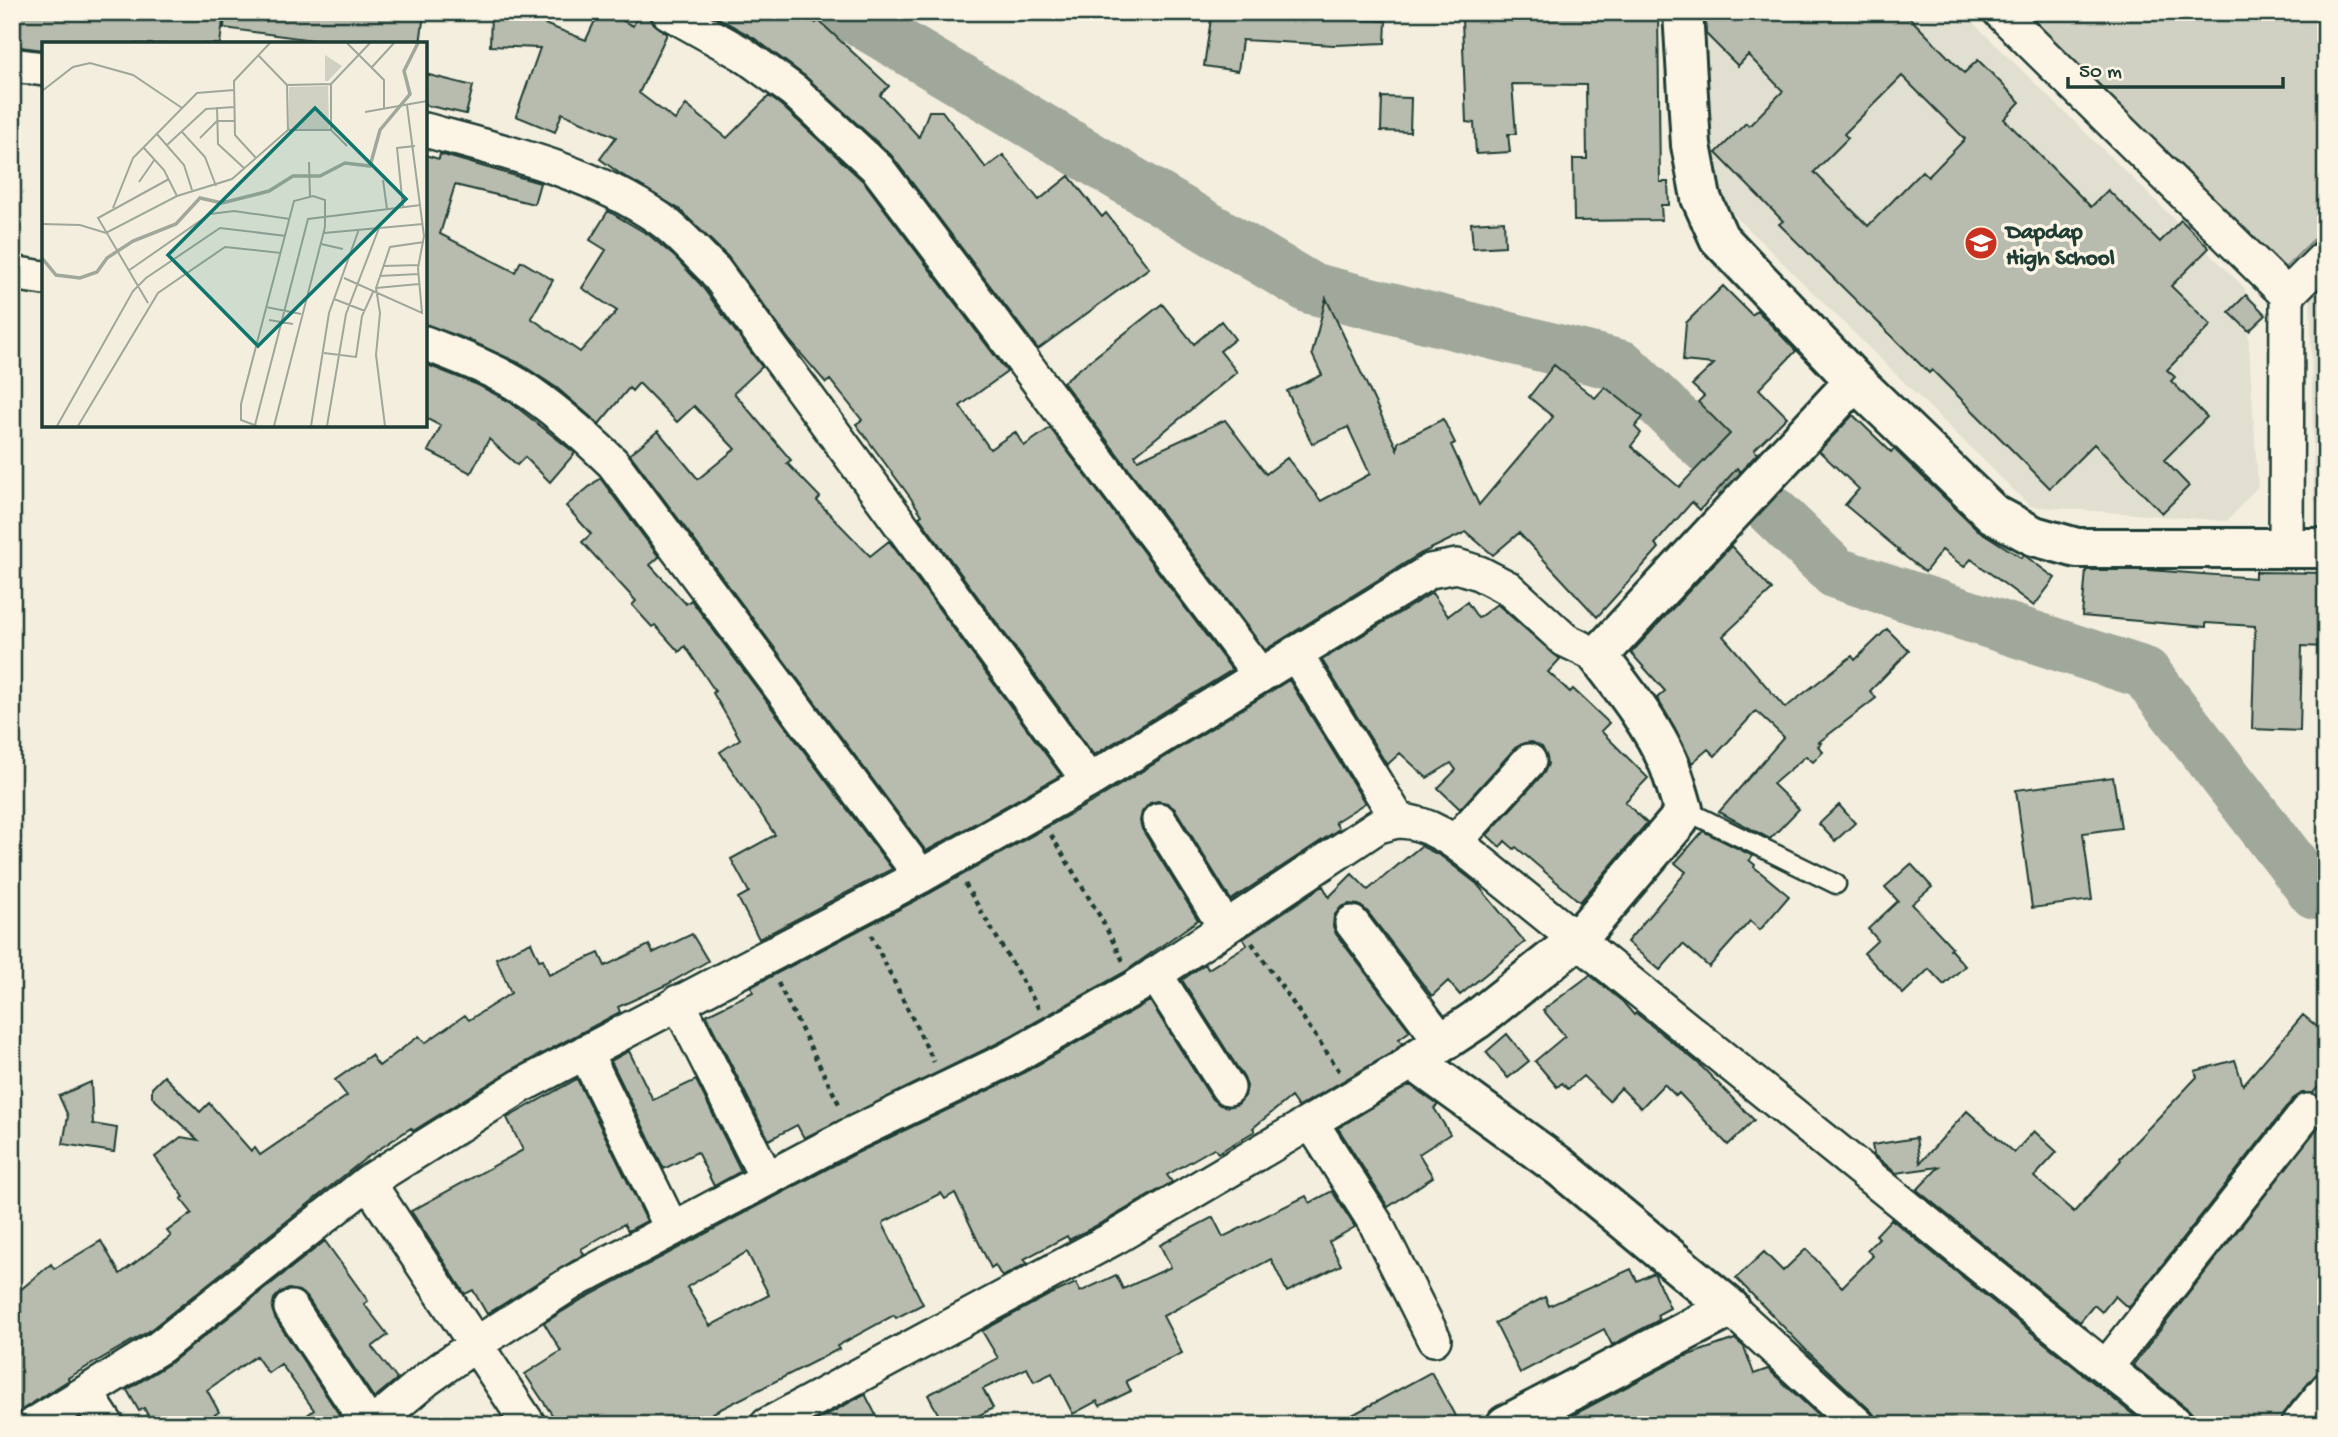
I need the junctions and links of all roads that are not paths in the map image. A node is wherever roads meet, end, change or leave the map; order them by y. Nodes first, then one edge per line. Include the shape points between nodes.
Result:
1 (668, 12) edge
2 (1683, 12) edge
3 (2000, 12) edge
4 (12, 65) edge
5 (42, 69) edge
6 (427, 131) edge
7 (2326, 256) edge
8 (12, 273) edge
9 (42, 278) edge
10 (2287, 295) junction
11 (427, 344) edge
12 (1855, 381) junction
13 (2286, 548) junction
14 (2326, 548) edge
15 (1295, 653) junction
16 (1598, 656) junction
17 (1260, 675) junction
18 (1528, 761) dead end
19 (1089, 781) junction
20 (1683, 809) junction
21 (1159, 820) dead end
22 (1398, 821) junction
23 (1455, 842) junction
24 (921, 876) junction
25 (1836, 884) dead end
26 (1230, 923) junction
27 (1352, 923) dead end
28 (1577, 940) junction
29 (1145, 981) junction
30 (678, 1002) junction
31 (585, 1052) junction
32 (1428, 1052) junction
33 (1228, 1088) dead end
34 (2308, 1111) dead end
35 (1311, 1122) junction
36 (766, 1179) junction
37 (368, 1182) junction
38 (672, 1229) junction
39 (291, 1308) dead end
40 (1730, 1308) junction
41 (1434, 1339) dead end
42 (476, 1345) junction
43 (2106, 1367) junction
44 (2326, 1390) edge
45 (86, 1392) junction
46 (33, 1425) edge
47 (107, 1425) edge
48 (370, 1425) edge
49 (529, 1425) edge
50 (767, 1425) edge
51 (1506, 1425) edge
52 (1858, 1425) edge
53 (2177, 1425) edge
54 (2298, 1425) edge

1 - 17 street via 743,54 794,91 878,169
2 - 12 street via 1691,145 1701,198 1719,238
3 - 10 street
4 - 5 street
6 - 19 street via 527,158 625,197 663,221 715,271
7 - 10 street
8 - 9 street
10 - 13 street
11 - 24 street via 518,385 557,412 613,463
12 - 13 street via 1993,514 2034,536 2077,548
12 - 16 street
13 - 14 street
15 - 16 street via 1430,571 1457,566 1508,588 1565,640
15 - 17 street
15 - 22 street
16 - 20 street via 1660,747
17 - 19 street
18 - 23 street
19 - 24 street
20 - 25 lane
20 - 28 street via 1678,821
21 - 26 street
22 - 23 street via 1426,827
22 - 26 street via 1378,826
23 - 28 street
24 - 30 street
26 - 29 street
27 - 32 street
28 - 32 street
28 - 43 street
29 - 33 street
29 - 36 street via 1007,1060
30 - 31 street
30 - 36 street
31 - 37 street via 521,1086
31 - 38 street
32 - 35 street
32 - 40 street
34 - 43 street
35 - 41 street via 1376,1224
35 - 50 street via 1116,1237
36 - 38 street
37 - 42 street
37 - 45 street via 160,1347
38 - 42 street via 571,1283
39 - 48 street
40 - 51 street
40 - 52 street
42 - 48 street
42 - 49 street
43 - 53 street
44 - 54 street
45 - 46 street
45 - 47 street

